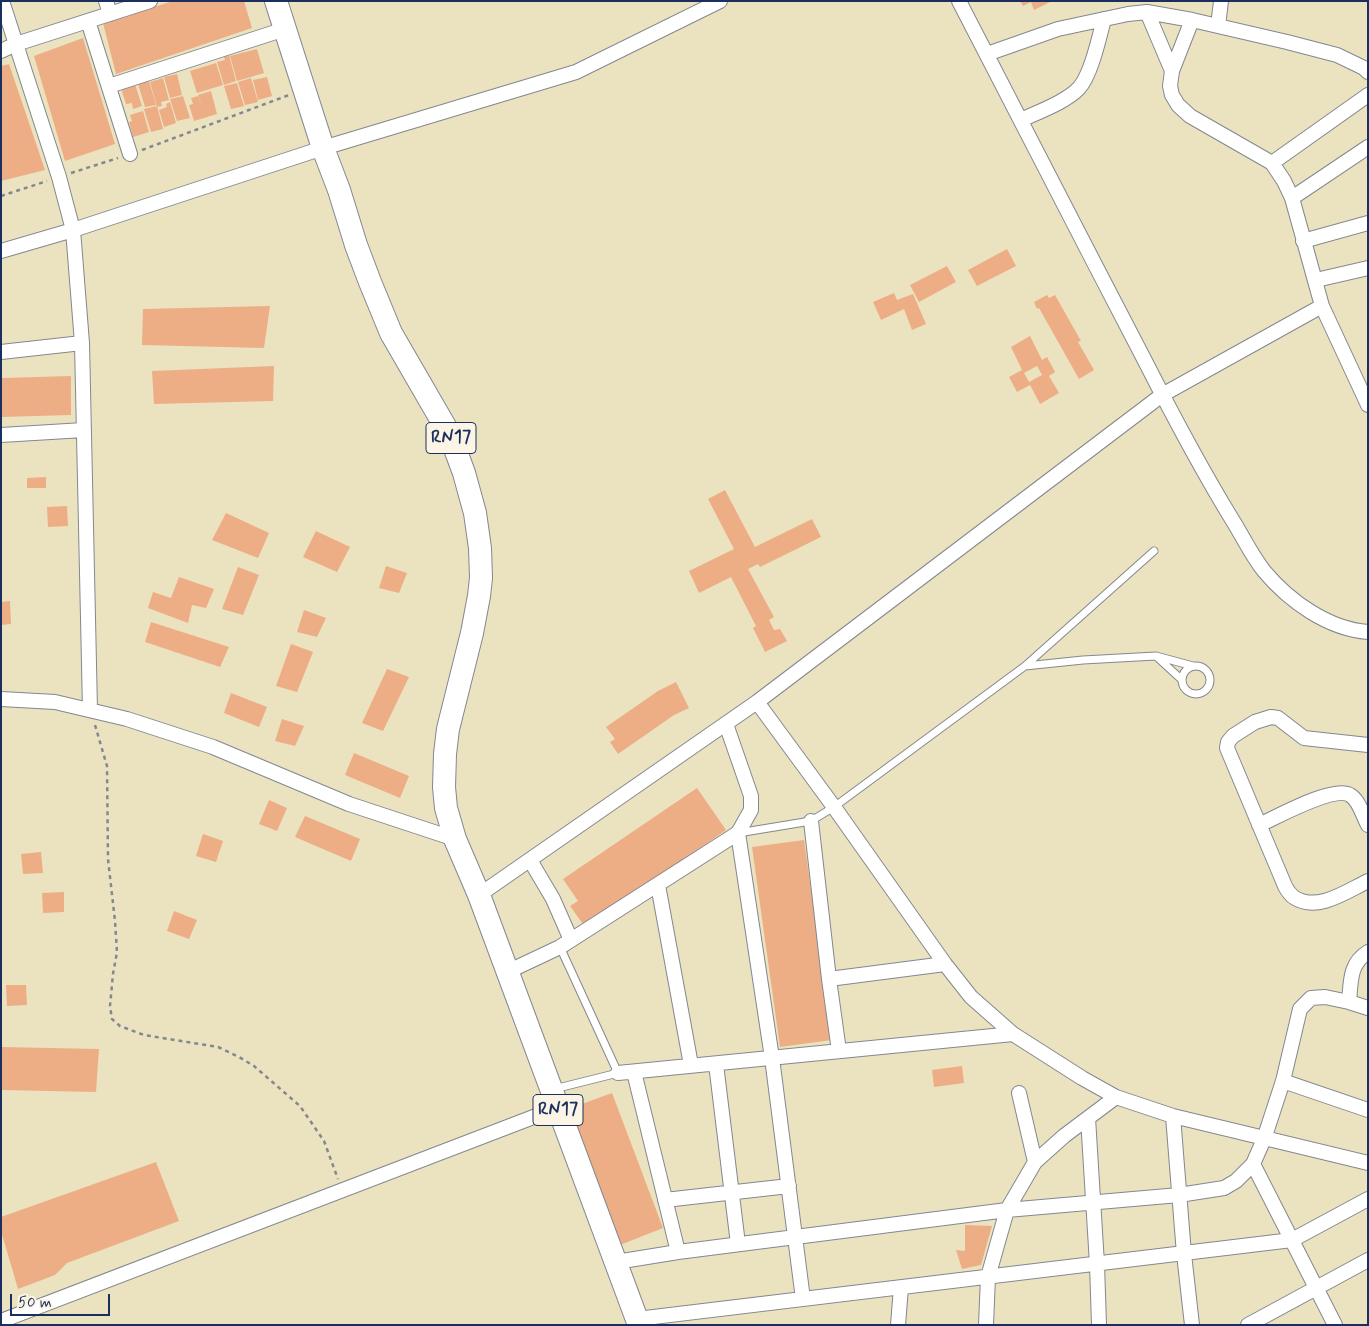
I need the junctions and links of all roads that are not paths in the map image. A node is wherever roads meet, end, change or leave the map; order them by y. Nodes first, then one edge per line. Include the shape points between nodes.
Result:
1 (2, 1) edge
2 (150, 1) edge
3 (276, 1) edge
4 (720, 1) edge
5 (959, 1) edge
6 (1221, 1) edge
7 (108, 8) edge
8 (1147, 12) junction
9 (1104, 19) junction
10 (1192, 20) junction
11 (88, 21) junction
12 (1218, 26) junction
13 (285, 29) junction
14 (16, 44) junction
15 (1, 51) edge
16 (987, 54) junction
17 (1172, 71) junction
18 (1368, 72) edge
19 (109, 86) junction
20 (1368, 95) edge
21 (1020, 120) junction
22 (1368, 147) edge
23 (323, 148) junction
24 (130, 154) road end
25 (1272, 163) junction
26 (1292, 198) junction
27 (1368, 223) edge
28 (73, 230) junction
29 (1302, 240) junction
30 (1, 251) edge
31 (1368, 268) edge
32 (1316, 280) junction
33 (1322, 306) junction
34 (82, 343) junction
35 (1, 352) edge
36 (1162, 395) junction
37 (1368, 405) edge
38 (84, 430) junction
39 (1, 435) edge
40 (1154, 550) dead end
41 (1368, 632) edge
42 (1156, 656) junction
43 (1025, 666) junction
44 (1193, 666) junction
45 (1182, 680) junction
46 (1, 698) edge
47 (757, 702) junction
48 (90, 710) junction
49 (726, 724) junction
50 (1368, 745) edge
51 (834, 807) junction
52 (811, 821) junction
53 (1259, 825) junction
54 (1368, 825) edge
55 (738, 833) junction
56 (455, 839) junction
57 (530, 860) junction
58 (1368, 881) edge
59 (658, 885) junction
60 (479, 895) junction
61 (566, 944) junction
62 (1368, 952) edge
63 (945, 964) junction
64 (507, 972) junction
65 (828, 979) junction
66 (1349, 1002) junction
67 (1368, 1008) edge
68 (1013, 1034) junction
69 (839, 1051) junction
70 (772, 1058) junction
71 (716, 1064) junction
72 (691, 1065) junction
73 (634, 1072) junction
74 (618, 1073) junction
75 (1283, 1081) junction
76 (1019, 1093) dead end
77 (1116, 1097) junction
78 (554, 1099) junction
79 (1368, 1110) edge
80 (1173, 1116) junction
81 (1088, 1118) junction
82 (1264, 1139) junction
83 (1035, 1162) junction
84 (1368, 1163) edge
85 (1253, 1164) junction
86 (788, 1186) junction
87 (732, 1192) junction
88 (1179, 1195) junction
89 (1368, 1199) edge
90 (665, 1200) junction
91 (1092, 1201) junction
92 (1007, 1210) junction
93 (795, 1237) junction
94 (1292, 1240) junction
95 (738, 1244) junction
96 (678, 1252) junction
97 (1184, 1254) junction
98 (1368, 1260) edge
99 (616, 1262) junction
100 (1097, 1264) junction
101 (988, 1277) junction
102 (901, 1287) junction
103 (1316, 1288) junction
104 (803, 1299) junction
105 (1, 1321) edge
106 (638, 1322) edge
107 (898, 1325) edge
108 (986, 1325) edge
109 (1099, 1325) edge
110 (1192, 1325) edge
111 (1248, 1325) edge
112 (1334, 1325) edge

1 - 14 street
2 - 7 street
3 - 13 main road, RN17
4 - 23 street via 576,72
5 - 16 street
6 - 12 street
7 - 11 street
8 - 9 street
8 - 10 street
8 - 17 street
9 - 16 street via 1058,30
9 - 21 street via 1086,75 1078,89
10 - 12 street
10 - 17 street
11 - 14 street
11 - 19 street
12 - 18 street via 1337,55
13 - 19 street
13 - 23 main road, RN17
14 - 15 street
14 - 28 street
16 - 21 street
17 - 25 street via 1170,86 1178,105 1190,116
19 - 24 street
20 - 25 street
21 - 36 street
22 - 26 street
23 - 28 street
23 - 56 main road, RN17 via 356,246 391,333 450,435 476,520 481,578 478,603 445,754 444,795
25 - 26 street
26 - 29 street
27 - 29 street
28 - 30 street
28 - 34 street
29 - 32 street
31 - 32 street
32 - 33 street
33 - 36 street
33 - 37 street
34 - 35 street
34 - 38 street
36 - 41 street via 1263,570 1285,593 1310,611 1353,631
36 - 47 street
38 - 39 street
38 - 48 street
40 - 43 lane
42 - 43 lane
42 - 44 lane
42 - 45 lane
43 - 51 lane
44 - 45 lane via 1185,671
44 - 45 lane via 1206,669 1211,677 1209,686 1203,693 1194,694 1186,689
46 - 48 street via 55,702
47 - 49 street
47 - 51 street
48 - 56 street via 212,747 349,804
49 - 55 street via 751,796 751,810
49 - 57 street
50 - 53 street via 1304,738 1278,718 1271,717 1233,736 1227,748
51 - 52 lane
51 - 63 street
52 - 55 lane
52 - 65 street
53 - 54 street via 1325,795 1340,792 1355,800
53 - 58 street via 1284,886 1293,897 1308,902 1326,901
55 - 59 street
55 - 70 street
56 - 60 main road, RN17
57 - 60 street
57 - 61 street via 553,899
59 - 61 street
59 - 72 street
60 - 64 main road, RN17
61 - 64 street
61 - 74 lane
62 - 66 street via 1353,967
63 - 65 street
63 - 68 street via 972,998
64 - 78 main road, RN17
65 - 69 street
66 - 67 street
66 - 75 street via 1311,998 1300,1008
68 - 69 street
68 - 77 street
69 - 70 street
70 - 71 street
70 - 86 street
71 - 72 street
71 - 87 street
72 - 73 street
73 - 74 street
73 - 90 street
74 - 78 lane
75 - 79 street
75 - 82 street
76 - 83 street
77 - 80 street
77 - 81 street
78 - 99 main road, RN17
78 - 105 street via 342,1190
80 - 82 street
80 - 88 street
81 - 83 street
81 - 91 street
82 - 84 street
82 - 85 street
83 - 92 street
85 - 88 street via 1224,1188
85 - 94 street
86 - 87 street
86 - 93 street
87 - 90 street
87 - 95 street
88 - 91 street
88 - 97 street
89 - 94 street
90 - 96 street
91 - 92 street
91 - 100 street
92 - 93 street
92 - 101 street
93 - 95 street
93 - 104 street
94 - 97 street
94 - 103 street
95 - 96 street
96 - 99 street
97 - 100 street
97 - 110 street
98 - 103 street
99 - 106 main road, RN17
100 - 101 street
100 - 109 street
101 - 102 street
101 - 108 street
102 - 104 street
102 - 107 street
103 - 111 street
103 - 112 street
104 - 106 street

